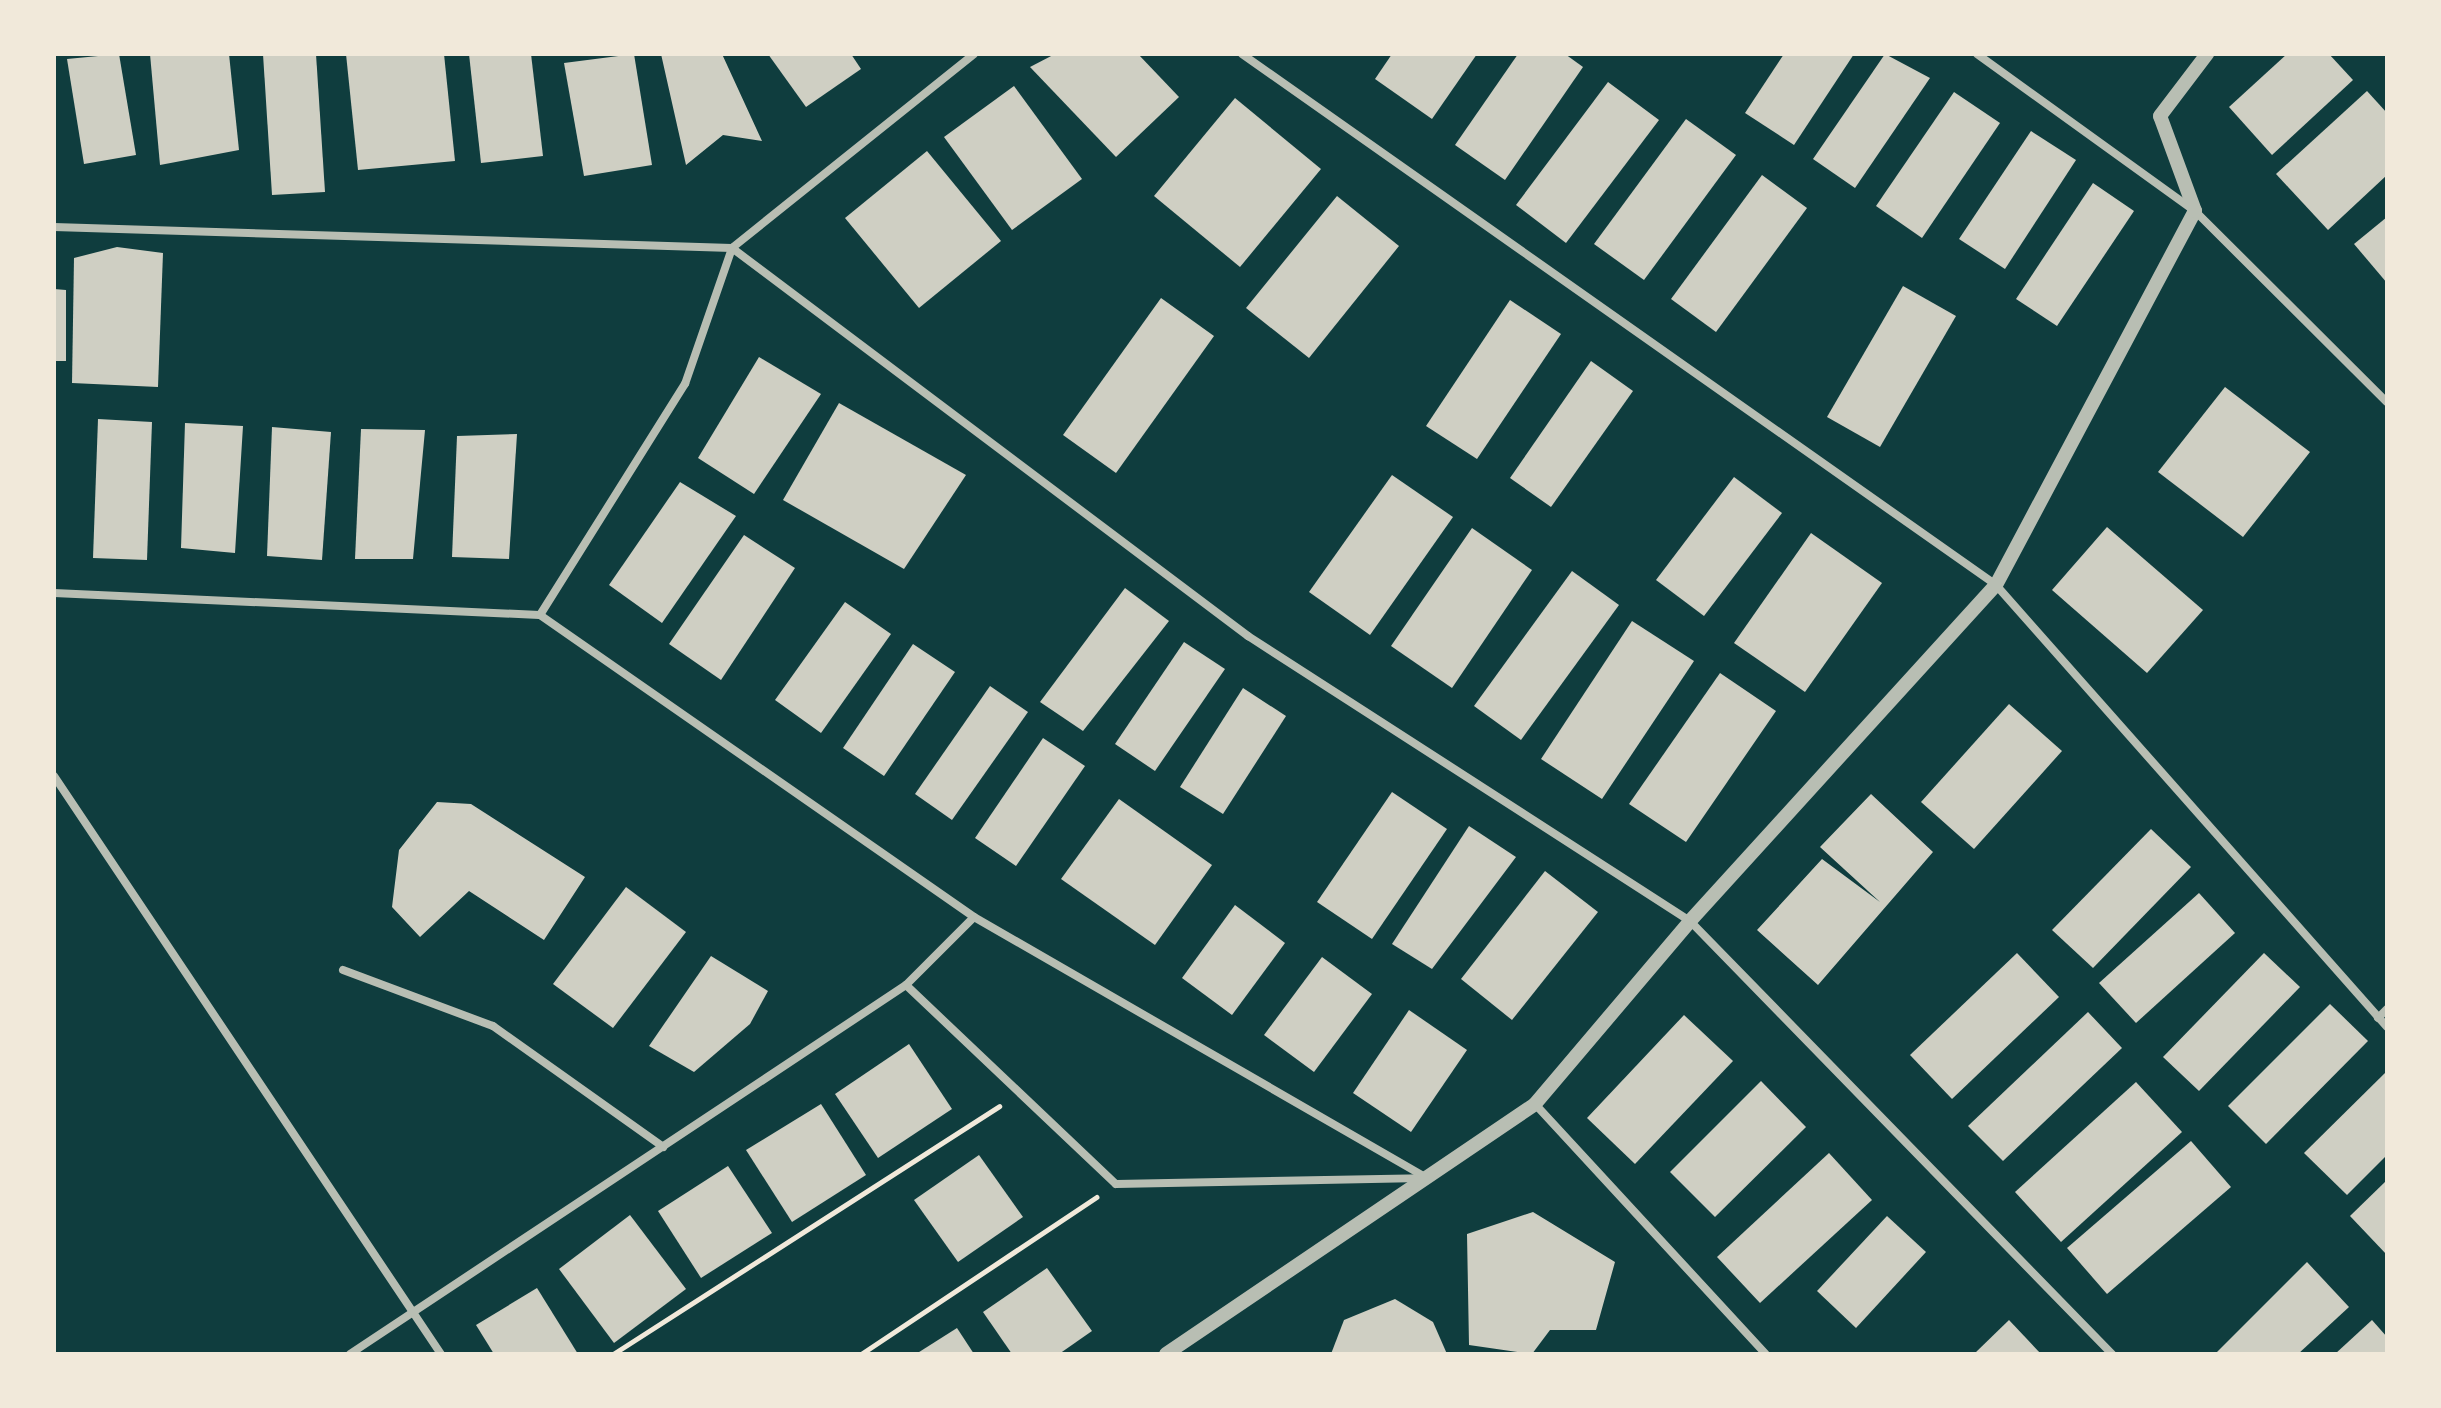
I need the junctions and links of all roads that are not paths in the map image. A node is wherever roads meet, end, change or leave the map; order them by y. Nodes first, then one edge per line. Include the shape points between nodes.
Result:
1 (974, 54) edge
2 (1242, 54) edge
3 (1977, 54) edge
4 (2207, 54) edge
5 (2195, 211) junction
6 (54, 227) edge
7 (732, 248) junction
8 (2387, 402) edge
9 (1996, 585) junction
10 (54, 593) edge
11 (540, 615) junction
12 (54, 776) edge
13 (974, 917) junction
14 (1690, 921) junction
15 (343, 970) dead end
16 (906, 985) junction
17 (2387, 1009) edge
18 (2378, 1018) junction
19 (2387, 1027) edge
20 (1535, 1104) junction
21 (663, 1147) junction
22 (1428, 1178) junction
23 (410, 1315) junction
24 (350, 1354) edge
25 (441, 1354) edge
26 (1166, 1354) edge
27 (1766, 1354) edge
28 (2112, 1354) edge

1 - 7 street
2 - 9 street
3 - 5 street
4 - 5 street via 2160,116
5 - 8 street
5 - 9 street
6 - 7 street
7 - 11 street via 685,384
7 - 14 street via 1248,636
9 - 14 street
9 - 18 street
10 - 11 street
11 - 13 street
12 - 23 street
13 - 16 street
13 - 22 street
14 - 20 street
14 - 28 street
15 - 21 street via 493,1026
16 - 21 street
16 - 22 street via 1116,1184
17 - 18 street
18 - 19 street
20 - 22 street
20 - 27 street
21 - 23 street
22 - 26 street
23 - 24 street
23 - 25 street

